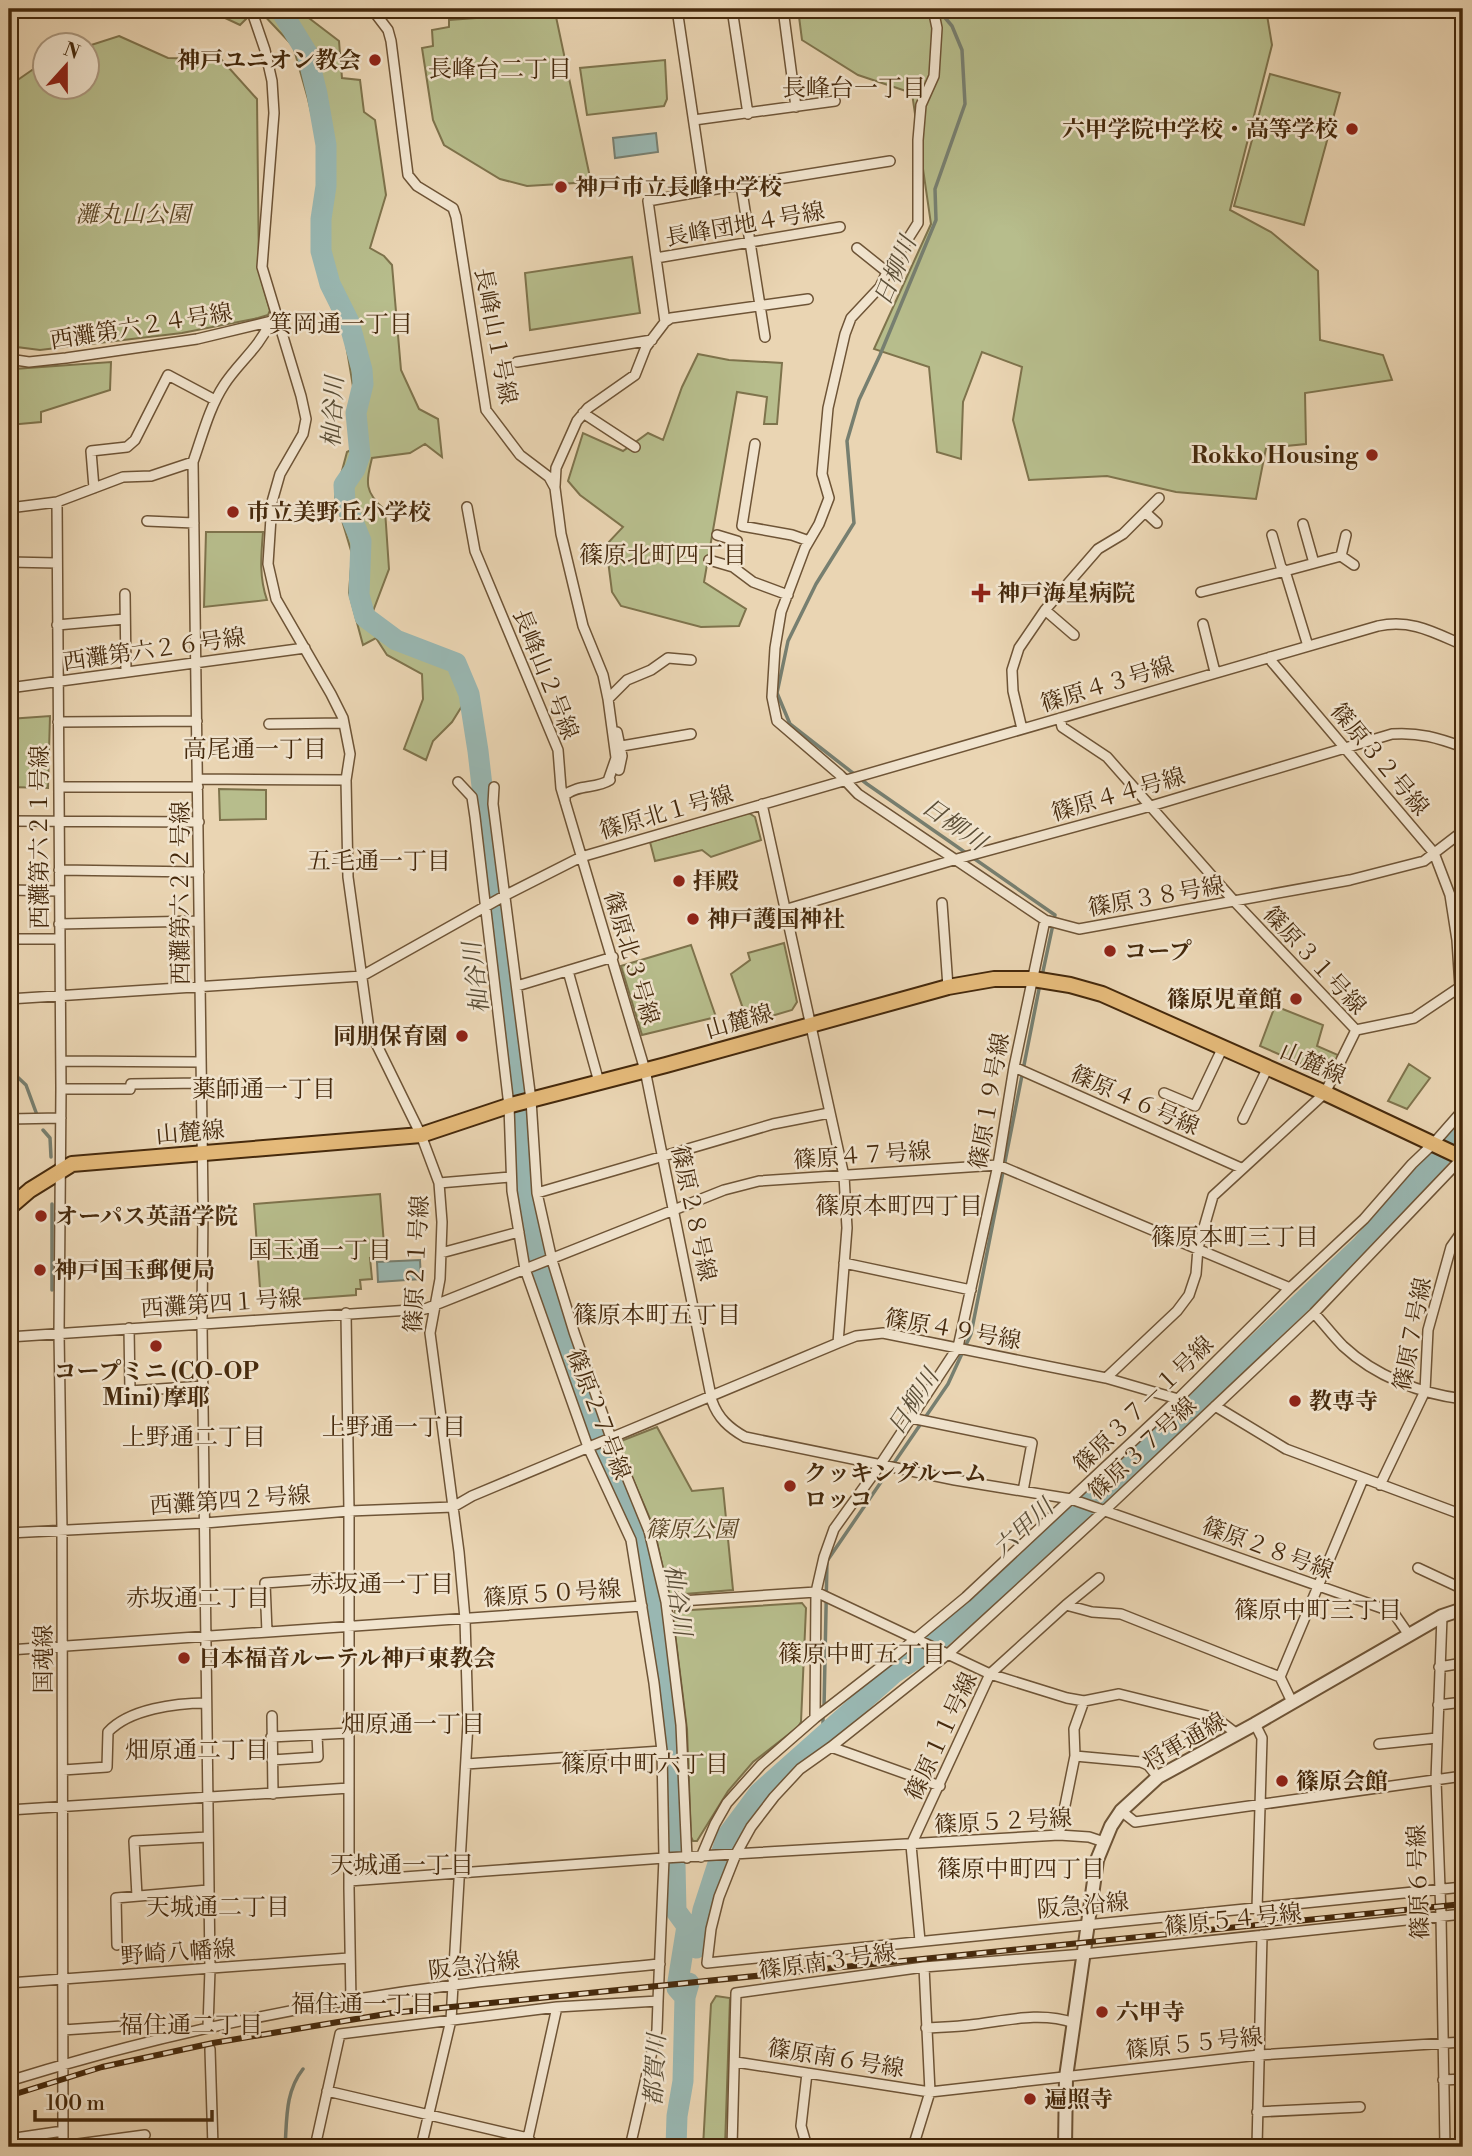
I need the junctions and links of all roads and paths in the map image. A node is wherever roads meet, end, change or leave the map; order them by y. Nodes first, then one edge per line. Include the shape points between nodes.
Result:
1 (251, 9) edge
2 (372, 9) edge
3 (677, 9) edge
4 (732, 9) edge
5 (783, 9) edge
6 (933, 9) edge
7 (835, 101) dead end
8 (796, 107) junction
9 (748, 114) junction
10 (694, 120) junction
11 (890, 161) dead end
12 (741, 185) junction
13 (704, 191) junction
14 (840, 227) dead end
15 (750, 242) junction
16 (857, 248) dead end
17 (656, 258) junction
18 (887, 272) junction
19 (808, 299) dead end
20 (760, 306) junction
21 (273, 321) junction
22 (665, 322) junction
23 (765, 338) dead end
24 (652, 340) junction
25 (9, 359) edge
26 (517, 362) dead end
27 (215, 400) junction
28 (583, 413) junction
29 (755, 444) dead end
30 (635, 447) dead end
31 (193, 462) junction
32 (94, 488) junction
33 (555, 488) junction
34 (1159, 498) dead end
35 (57, 502) junction
36 (467, 507) dead end
37 (9, 508) edge
38 (1145, 512) junction
39 (147, 521) dead end
40 (194, 523) junction
41 (1157, 523) dead end
42 (1303, 524) dead end
43 (717, 535) dead end
44 (1272, 535) dead end
45 (1346, 535) dead end
46 (809, 541) junction
47 (1341, 556) junction
48 (709, 560) dead end
49 (9, 562) edge
50 (57, 563) junction
51 (1314, 563) junction
52 (1354, 565) dead end
53 (733, 567) junction
54 (1285, 572) junction
55 (1201, 592) dead end
56 (125, 594) dead end
57 (788, 595) junction
58 (1045, 610) junction
59 (125, 619) junction
60 (1203, 624) dead end
61 (57, 625) junction
62 (1074, 635) dead end
63 (1308, 646) junction
64 (1463, 646) edge
65 (305, 648) junction
66 (1270, 657) junction
67 (691, 660) dead end
68 (195, 662) junction
69 (126, 671) junction
70 (1215, 672) junction
71 (58, 681) junction
72 (9, 688) edge
73 (608, 699) junction
74 (1060, 719) junction
75 (197, 721) junction
76 (58, 722) junction
77 (344, 723) junction
78 (269, 724) dead end
79 (1022, 729) junction
80 (691, 734) dead end
81 (617, 747) junction
82 (1463, 747) edge
83 (1346, 748) junction
84 (346, 780) junction
85 (846, 780) junction
86 (458, 782) dead end
87 (198, 783) junction
88 (59, 788) junction
89 (494, 788) dead end
90 (565, 802) junction
91 (762, 804) junction
92 (1151, 806) junction
93 (9, 821) edge
94 (59, 822) junction
95 (199, 822) junction
96 (1463, 831) edge
97 (1434, 853) junction
98 (582, 857) junction
99 (959, 858) junction
100 (59, 870) junction
101 (199, 872) junction
102 (9, 890) edge
103 (59, 891) junction
104 (505, 897) junction
105 (1234, 901) junction
106 (942, 903) dead end
107 (487, 907) junction
108 (783, 910) junction
109 (1046, 920) junction
110 (199, 921) junction
111 (59, 924) junction
112 (9, 939) edge
113 (59, 939) junction
114 (613, 957) junction
115 (568, 971) junction
116 (362, 976) junction
117 (1033, 979) junction
118 (517, 986) junction
119 (199, 987) junction
120 (948, 987) junction
121 (1462, 987) edge
122 (59, 996) junction
123 (9, 999) edge
124 (810, 1025) junction
125 (1356, 1030) junction
126 (1223, 1047) junction
127 (61, 1061) junction
128 (201, 1062) junction
129 (1014, 1067) junction
130 (1268, 1068) junction
131 (645, 1070) junction
132 (599, 1082) junction
133 (201, 1083) junction
134 (61, 1089) junction
135 (1164, 1093) dead end
136 (1325, 1093) junction
137 (529, 1101) junction
138 (510, 1106) junction
139 (1463, 1110) edge
140 (829, 1113) junction
141 (61, 1118) junction
142 (9, 1119) edge
143 (1243, 1119) dead end
144 (421, 1135) junction
145 (1434, 1143) junction
146 (201, 1154) junction
147 (663, 1157) junction
148 (1463, 1157) edge
149 (998, 1165) junction
150 (1241, 1168) junction
151 (60, 1171) junction
152 (844, 1176) junction
153 (512, 1177) junction
154 (439, 1184) junction
155 (537, 1193) junction
156 (9, 1208) edge
157 (673, 1208) junction
158 (1463, 1230) edge
159 (519, 1232) junction
160 (1198, 1248) junction
161 (441, 1253) junction
162 (552, 1260) junction
163 (844, 1263) junction
164 (525, 1269) junction
165 (1290, 1288) junction
166 (971, 1290) junction
167 (436, 1305) junction
168 (346, 1313) junction
169 (1314, 1313) junction
170 (202, 1324) junction
171 (129, 1328) junction
172 (59, 1333) junction
173 (9, 1336) edge
174 (838, 1343) junction
175 (959, 1347) junction
176 (1106, 1378) junction
177 (203, 1386) junction
178 (1425, 1391) junction
179 (711, 1395) junction
180 (1178, 1399) junction
181 (1463, 1399) edge
182 (1216, 1405) junction
183 (913, 1419) junction
184 (611, 1438) junction
185 (588, 1447) junction
186 (882, 1465) junction
187 (1363, 1479) junction
188 (1380, 1485) junction
189 (1023, 1491) junction
190 (1070, 1499) junction
191 (453, 1507) junction
192 (349, 1510) junction
193 (1104, 1511) junction
194 (1463, 1515) edge
195 (205, 1523) junction
196 (62, 1530) junction
197 (9, 1533) edge
198 (1418, 1568) dead end
199 (349, 1577) junction
200 (1099, 1578) dead end
201 (1318, 1586) junction
202 (1463, 1590) edge
203 (817, 1593) junction
204 (666, 1602) junction
205 (1066, 1605) junction
206 (642, 1606) junction
207 (1463, 1609) edge
208 (1442, 1616) junction
209 (465, 1619) junction
210 (350, 1626) junction
211 (267, 1632) junction
212 (1409, 1635) junction
213 (205, 1636) junction
214 (916, 1639) junction
215 (62, 1647) junction
216 (9, 1650) edge
217 (948, 1654) junction
218 (1463, 1663) edge
219 (1439, 1667) junction
220 (990, 1674) junction
221 (1280, 1677) junction
222 (1084, 1701) junction
223 (1292, 1702) junction
224 (1463, 1702) edge
225 (206, 1703) junction
226 (1438, 1705) junction
227 (272, 1717) dead end
228 (816, 1718) junction
229 (1255, 1724) junction
230 (349, 1734) junction
231 (1237, 1734) junction
232 (317, 1735) junction
233 (271, 1737) junction
234 (1437, 1738) junction
235 (1379, 1744) dead end
236 (831, 1747) junction
237 (662, 1751) junction
238 (1075, 1756) junction
239 (272, 1760) junction
240 (466, 1765) junction
241 (63, 1770) junction
242 (1463, 1776) edge
243 (1158, 1777) junction
244 (1436, 1780) junction
245 (940, 1786) junction
246 (349, 1788) junction
247 (273, 1794) junction
248 (208, 1798) junction
249 (64, 1805) junction
250 (1261, 1805) junction
251 (9, 1810) edge
252 (1121, 1811) junction
253 (1059, 1835) junction
254 (208, 1837) junction
255 (1104, 1842) junction
256 (911, 1845) junction
257 (736, 1854) junction
258 (701, 1857) junction
259 (664, 1858) junction
260 (687, 1858) junction
261 (460, 1871) junction
262 (349, 1881) junction
263 (1463, 1887) edge
264 (1439, 1889) junction
265 (208, 1890) junction
266 (136, 1896) junction
267 (1257, 1909) junction
268 (1463, 1914) edge
269 (1441, 1916) junction
270 (1088, 1923) junction
271 (1262, 1935) junction
272 (920, 1941) junction
273 (117, 1945) dead end
274 (1084, 1954) junction
275 (349, 1958) junction
276 (660, 1964) junction
277 (924, 1967) junction
278 (210, 1969) junction
279 (63, 1979) junction
280 (9, 1983) edge
281 (454, 1985) junction
282 (351, 2001) junction
283 (658, 2001) junction
284 (557, 2007) junction
285 (450, 2020) junction
286 (1073, 2023) junction
287 (137, 2025) dead end
288 (208, 2027) junction
289 (926, 2028) junction
290 (63, 2030) junction
291 (1463, 2042) edge
292 (1442, 2044) junction
293 (210, 2049) dead end
294 (1259, 2055) junction
295 (736, 2062) junction
296 (64, 2064) junction
297 (807, 2073) junction
298 (1066, 2077) junction
299 (1463, 2078) edge
300 (1443, 2080) junction
301 (9, 2081) edge
302 (327, 2091) junction
303 (930, 2092) junction
304 (1360, 2107) dead end
305 (1258, 2112) junction
306 (428, 2115) junction
307 (63, 2131) junction
308 (145, 2135) dead end
309 (9, 2139) edge
310 (527, 2143) edge
311 (63, 2147) edge
312 (213, 2147) edge
313 (315, 2147) edge
314 (421, 2147) edge
315 (535, 2147) edge
316 (630, 2147) edge
317 (732, 2147) edge
318 (807, 2147) edge
319 (913, 2147) edge
320 (1065, 2147) edge
321 (1257, 2147) edge
322 (1445, 2147) edge

1 - 21 street via 272,80 274,113 262,267
2 - 33 street, 長峰山１号線 via 391,41 408,175 417,186 453,208 456,217 486,410 520,455 549,477
3 - 10 street
4 - 9 street
5 - 8 street
6 - 18 street, 篠原３８号線 via 934,76 921,106 918,140 918,223
7 - 8 street
8 - 9 street
9 - 10 street
10 - 13 street
11 - 12 street
12 - 13 street
12 - 15 street
13 - 17 street via 648,201
14 - 15 street, 長峰団地４号線
15 - 17 street, 長峰団地４号線
15 - 20 street
16 - 18 street
17 - 22 street
18 - 46 street, 篠原３８号線 via 880,287 851,318 845,334 828,408 822,474 829,498
19 - 20 street
20 - 22 street
20 - 23 street
21 - 25 street, 西灘第六２４号線 via 197,339 66,358
21 - 27 street
21 - 65 street via 306,419 272,502 268,564 276,599
22 - 24 street
24 - 26 street
24 - 28 street via 635,375
27 - 31 street
27 - 32 street via 168,375 135,440 127,447 91,451
28 - 30 street
28 - 33 street via 556,468
29 - 46 street via 742,526
31 - 32 street via 151,476 122,477
31 - 40 street, 西灘第六２２号線
32 - 35 street
33 - 73 street via 583,626
34 - 38 street
35 - 37 street
35 - 50 street, 西灘第六２１号線
36 - 90 street, 長峰山２号線 via 475,551 558,750
38 - 41 street
38 - 58 street via 1123,534 1098,549
39 - 40 street
40 - 68 street, 西灘第六２２号線
42 - 51 street
43 - 53 street via 737,541
44 - 54 street
45 - 47 street
46 - 57 street, 篠原３８号線
47 - 51 street
47 - 52 street
48 - 53 street
49 - 50 street
50 - 61 street, 西灘第六２１号線
51 - 54 street
53 - 57 street via 752,582
54 - 55 street
54 - 63 street
56 - 59 street
57 - 85 street, 篠原３８号線 via 775,648 772,697 777,721
58 - 62 street
58 - 79 street via 1019,648 1012,670
59 - 61 street
59 - 69 street
60 - 70 street
61 - 71 street, 西灘第六２１号線
63 - 64 street, 篠原４３号線 via 1397,623 1417,626
63 - 66 street, 篠原４３号線
65 - 68 street, 西灘第六２６号線
65 - 77 street
66 - 70 street, 篠原４３号線
66 - 83 street, 篠原３２号線
67 - 73 street via 668,658 626,680
68 - 69 street, 西灘第六２６号線
68 - 75 street, 西灘第六２２号線
69 - 71 street, 西灘第六２６号線
70 - 74 street, 篠原４３号線
71 - 72 street, 西灘第六２６号線
71 - 76 street, 西灘第六２１号線
73 - 81 street
74 - 79 street, 篠原４３号線
74 - 92 street, 篠原３１号線 via 1062,727 1107,757
75 - 76 street
75 - 87 street, 西灘第六２２号線
76 - 88 street, 西灘第六２１号線
77 - 78 street
77 - 84 street via 350,754
79 - 85 street, 篠原４３号線
80 - 81 street
81 - 90 street via 608,781 571,790
82 - 83 street, 篠原４４号線 via 1414,732
83 - 92 street, 篠原４４号線
83 - 97 street, 篠原３２号線
84 - 87 street
84 - 116 street via 348,877
85 - 91 street, 篠原４３号線
85 - 99 street, 篠原３８号線 via 858,794
86 - 107 street, 篠原２７号線 via 472,797
87 - 88 street
87 - 95 street, 西灘第六２２号線
88 - 94 street, 西灘第六２１号線
89 - 104 street, 篠原２７号線
90 - 98 street, 長峰山２号線
91 - 98 street, 篠原北１号線
91 - 108 street
92 - 99 street, 篠原４４号線
92 - 105 street, 篠原３１号線
93 - 94 street
94 - 95 street
94 - 100 street, 西灘第六２１号線
95 - 101 street, 西灘第六２２号線
96 - 97 street, 篠原３８号線
97 - 105 street, 篠原３８号線 via 1424,861 1350,880
97 - 121 street, 篠原３２号線 via 1450,895
98 - 104 street, 篠原北１号線
98 - 114 street, 篠原北３号線
99 - 108 street, 篠原４４号線
99 - 109 street, 篠原３８号線
100 - 101 street
100 - 103 street, 西灘第六２１号線
101 - 110 street, 西灘第六２２号線
102 - 103 street
103 - 111 street, 西灘第六２１号線
104 - 107 street, 篠原北１号線
104 - 118 street, 篠原２７号線
105 - 109 street, 篠原３８号線 via 1079,929
105 - 125 street, 篠原３１号線
106 - 120 street
107 - 116 street, 篠原北１号線
107 - 138 street, 篠原２７号線
108 - 124 street
109 - 117 street, 篠原１９号線
110 - 111 street
110 - 119 street, 西灘第六２２号線
111 - 113 street, 西灘第六２１号線
112 - 113 street
113 - 122 street, 西灘第六２１号線
114 - 115 street
114 - 131 street, 篠原北３号線
115 - 118 street
115 - 132 street
116 - 119 street
116 - 144 street via 369,1028
117 - 120 main road, 山麓線 via 994,979
117 - 126 main road, 山麓線 via 1102,994
117 - 129 street, 篠原１９号線
118 - 137 street, 篠原２７号線
119 - 122 street
119 - 128 street, 西灘第六２２号線
120 - 124 main road, 山麓線
121 - 125 street, 篠原３２号線 via 1414,1018
122 - 123 street
122 - 127 street, 西灘第六２１号線
124 - 131 main road, 山麓線
124 - 140 street
125 - 136 street, 篠原３１号線
126 - 130 main road, 山麓線
126 - 135 street via 1195,1106
127 - 128 street
127 - 134 street, 西灘第六２１号線
128 - 133 street, 西灘第六２２号線
129 - 149 street, 篠原１９号線
129 - 150 street, 篠原４６号線
130 - 136 main road, 山麓線
130 - 143 street
131 - 132 main road, 山麓線
131 - 147 street, 篠原２８号線
132 - 137 main road, 山麓線
133 - 134 street
133 - 146 street, 西灘第六２２号線
134 - 141 street, 西灘第六２１号線
136 - 145 main road, 山麓線
136 - 150 street, 篠原３１号線
137 - 138 main road, 山麓線
137 - 155 street, 篠原２７号線
138 - 144 main road, 山麓線
138 - 153 street, 篠原２７号線
139 - 145 street, 篠原３７－１号線
140 - 147 street via 773,1124
140 - 152 street
141 - 142 street
141 - 151 street, 西灘第六２１号線
144 - 146 main road, 山麓線
144 - 154 street, 篠原２１号線
145 - 148 main road, 山麓線
145 - 165 street, 篠原３７－１号線 via 1364,1219
146 - 151 main road, 山麓線 via 72,1164
146 - 170 street, 西灘第六２２号線
147 - 155 street
147 - 157 street, 篠原２８号線
148 - 169 street, 篠原３７号線
149 - 152 street, 篠原４７号線
149 - 160 street, 篠原４７号線
149 - 166 street, 篠原１９号線
150 - 160 street, 篠原３１号線 via 1213,1196
151 - 156 main road, 山麓線
151 - 172 street, 国魂線
152 - 157 street, 篠原４７号線 via 759,1181
152 - 163 street
153 - 154 street
153 - 159 street, 篠原２７号線
154 - 161 street, 篠原２１号線
155 - 162 street, 篠原２７号線
157 - 162 street, 篠原４７号線
157 - 179 street, 篠原２８号線
158 - 178 street, 篠原７号線 via 1451,1247 1428,1330
159 - 161 street
159 - 164 street, 篠原２７号線
160 - 165 street, 篠原４７号線
160 - 176 street, 篠原３１号線 via 1189,1295
161 - 167 street, 篠原２１号線
162 - 164 street, 篠原４７号線
162 - 184 street, 篠原２７号線
163 - 166 street
163 - 174 street
164 - 167 street
164 - 185 street, 篠原２７号線
165 - 180 street, 篠原３７－１号線
166 - 175 street, 篠原１９号線
167 - 168 street, 西灘第四１号線
167 - 191 street, 篠原２１号線 via 430,1333
168 - 170 street, 西灘第四１号線
168 - 192 street
169 - 178 street via 1343,1347 1371,1368
169 - 182 street, 篠原３７号線
170 - 171 street, 西灘第四１号線
170 - 177 street, 西灘第六２２号線
171 - 172 street, 西灘第四１号線
171 - 177 street via 130,1391
172 - 173 street, 西灘第四１号線
172 - 196 street, 国魂線
174 - 175 street, 篠原４９号線 via 883,1333
174 - 179 street, 篠原４９号線
175 - 176 street, 篠原４９号線
175 - 183 street, 篠原１９号線
176 - 180 street, 篠原４９号線
177 - 195 street, 西灘第六２２号線
178 - 181 street
178 - 188 street, 篠原７号線
179 - 184 street, 篠原４９号線
179 - 186 street, 篠原２８号線 via 721,1419 745,1437
180 - 190 street, 篠原３７－１号線
182 - 187 street via 1286,1449
182 - 193 street, 篠原３７号線
183 - 186 street, 篠原１９号線
183 - 189 street via 1032,1443
184 - 185 street, 篠原４９号線
184 - 204 street, 篠原２７号線 via 649,1531
185 - 191 street
185 - 206 street, 篠原２７号線 via 631,1540
186 - 189 street, 篠原２８号線
186 - 203 street, 篠原１９号線 via 834,1529
187 - 188 street
187 - 201 street
188 - 194 street
189 - 190 street, 篠原２８号線
190 - 193 street, 篠原２８号線
190 - 214 street, 篠原３７－１号線
191 - 192 street, 西灘第四２号線
191 - 209 street, 篠原２１号線
192 - 195 street, 西灘第四２号線
192 - 199 street
193 - 201 street, 篠原２８号線
193 - 217 street, 篠原３７号線
195 - 196 street, 西灘第四２号線
195 - 213 street, 西灘第六２２号線
196 - 197 street, 西灘第四２号線
196 - 215 street, 国魂線
198 - 202 street
199 - 210 street
199 - 211 street via 265,1583
200 - 205 street, 篠原１１号線
201 - 212 street, 篠原２８号線 via 1393,1612
201 - 221 street
202 - 207 street
203 - 204 street
203 - 214 street
203 - 228 street, 篠原１９号線
204 - 260 street, 篠原２７号線 via 681,1725
205 - 220 street, 篠原１１号線
205 - 221 street via 1121,1614
206 - 209 street, 篠原５０号線
206 - 237 street, 篠原２７号線
207 - 208 street, 将軍通線
208 - 212 street, 将軍通線
208 - 219 street, 篠原６号線
209 - 210 street, 篠原５０号線
209 - 240 street, 篠原２１号線
210 - 211 street, 篠原５０号線
210 - 230 street
211 - 213 street, 篠原５０号線
212 - 223 street, 将軍通線
213 - 215 street, 篠原５０号線
213 - 225 street, 西灘第六２２号線
214 - 217 street
214 - 228 street, 篠原３７－１号線
215 - 216 street, 篠原５０号線
215 - 241 street, 国魂線
217 - 220 street
217 - 236 street, 篠原３７号線
218 - 219 street
219 - 226 street, 篠原６号線
220 - 222 street
220 - 245 street, 篠原１１号線
221 - 223 street
222 - 231 street via 1119,1694 1216,1718
222 - 238 street via 1074,1729
223 - 229 street, 将軍通線
224 - 226 street
225 - 241 street via 158,1707 114,1726 108,1732 107,1767
225 - 248 street, 西灘第六２２号線
226 - 234 street, 篠原６号線
227 - 233 street
228 - 258 street via 761,1765 727,1803
229 - 231 street, 将軍通線
229 - 250 street via 1262,1738
230 - 232 street
230 - 246 street
231 - 243 street, 将軍通線
232 - 233 street
232 - 239 street via 318,1757
233 - 239 street
234 - 235 street
234 - 244 street, 篠原６号線
236 - 245 street
236 - 257 street via 800,1769 774,1797
237 - 240 street
237 - 259 street, 篠原２７号線
238 - 243 street via 1141,1762
238 - 253 street
239 - 247 street
240 - 261 street, 篠原２１号線
241 - 249 street, 国魂線
242 - 244 street
243 - 252 street, 将軍通線
244 - 250 street
244 - 264 street, 篠原６号線
245 - 256 street, 篠原１１号線
246 - 247 street
246 - 262 street
247 - 248 street
248 - 249 street
248 - 254 street, 西灘第六２２号線
249 - 251 street
249 - 279 street, 国魂線
250 - 252 street via 1135,1822
250 - 267 street
252 - 255 street, 将軍通線
253 - 255 street, 篠原５２号線
253 - 256 street, 篠原５２号線
254 - 265 street, 西灘第六２２号線
254 - 266 street via 134,1842
255 - 270 street, 将軍通線
256 - 257 street, 篠原５２号線
256 - 272 street
257 - 258 street, 篠原５２号線
257 - 272 street, 阪急沿線 via 719,1897 707,1963
258 - 260 street
259 - 260 street
259 - 261 street
259 - 276 street
261 - 262 street
261 - 281 street, 篠原２１号線
262 - 275 street
263 - 264 street, 阪急沿線
264 - 267 street, 阪急沿線
264 - 269 street, 篠原６号線
265 - 266 street
265 - 278 street, 西灘第六２２号線
266 - 273 street via 116,1898
267 - 270 street, 阪急沿線
268 - 269 street, 篠原５４号線
269 - 271 street, 篠原５４号線
269 - 292 street, 篠原６号線
270 - 272 street, 阪急沿線
270 - 274 street, 将軍通線
271 - 274 street, 篠原５４号線
271 - 294 street
274 - 277 street, 篠原５４号線
274 - 286 street, 将軍通線
275 - 278 street, 野崎八幡線
275 - 282 street
276 - 281 street, 阪急沿線
276 - 283 street
277 - 289 street
277 - 295 street, 篠原南３号線 via 736,1993
278 - 279 street, 野崎八幡線
278 - 288 street, 西灘第六２２号線
279 - 280 street, 野崎八幡線
279 - 290 street, 国魂線
281 - 282 street, 阪急沿線
281 - 285 street, 篠原２１号線
282 - 288 street, 阪急沿線
283 - 284 street
283 - 316 street via 657,2030
284 - 285 street
284 - 310 street
285 - 302 street via 340,2034
285 - 306 street, 篠原２１号線
286 - 289 street via 1055,2017 1026,2017
286 - 298 street, 将軍通線
287 - 290 street
288 - 296 street, 阪急沿線
289 - 303 street
290 - 296 street, 国魂線
291 - 292 street, 篠原５５号線
292 - 294 street, 篠原５５号線
292 - 300 street, 篠原６号線
293 - 312 street
294 - 298 street, 篠原５５号線
294 - 305 street
295 - 297 street, 篠原南６号線
295 - 317 street
296 - 301 street, 阪急沿線
296 - 307 street, 国魂線
297 - 303 street, 篠原南６号線
297 - 318 street via 801,2126
298 - 303 street, 篠原５５号線
298 - 320 street, 将軍通線
299 - 300 street
300 - 322 street, 篠原６号線
302 - 306 street
302 - 313 street
303 - 319 street
304 - 305 street
305 - 321 street
306 - 310 street
306 - 314 street, 篠原２１号線
307 - 309 street
307 - 311 street, 国魂線
308 - 311 street
310 - 315 street

